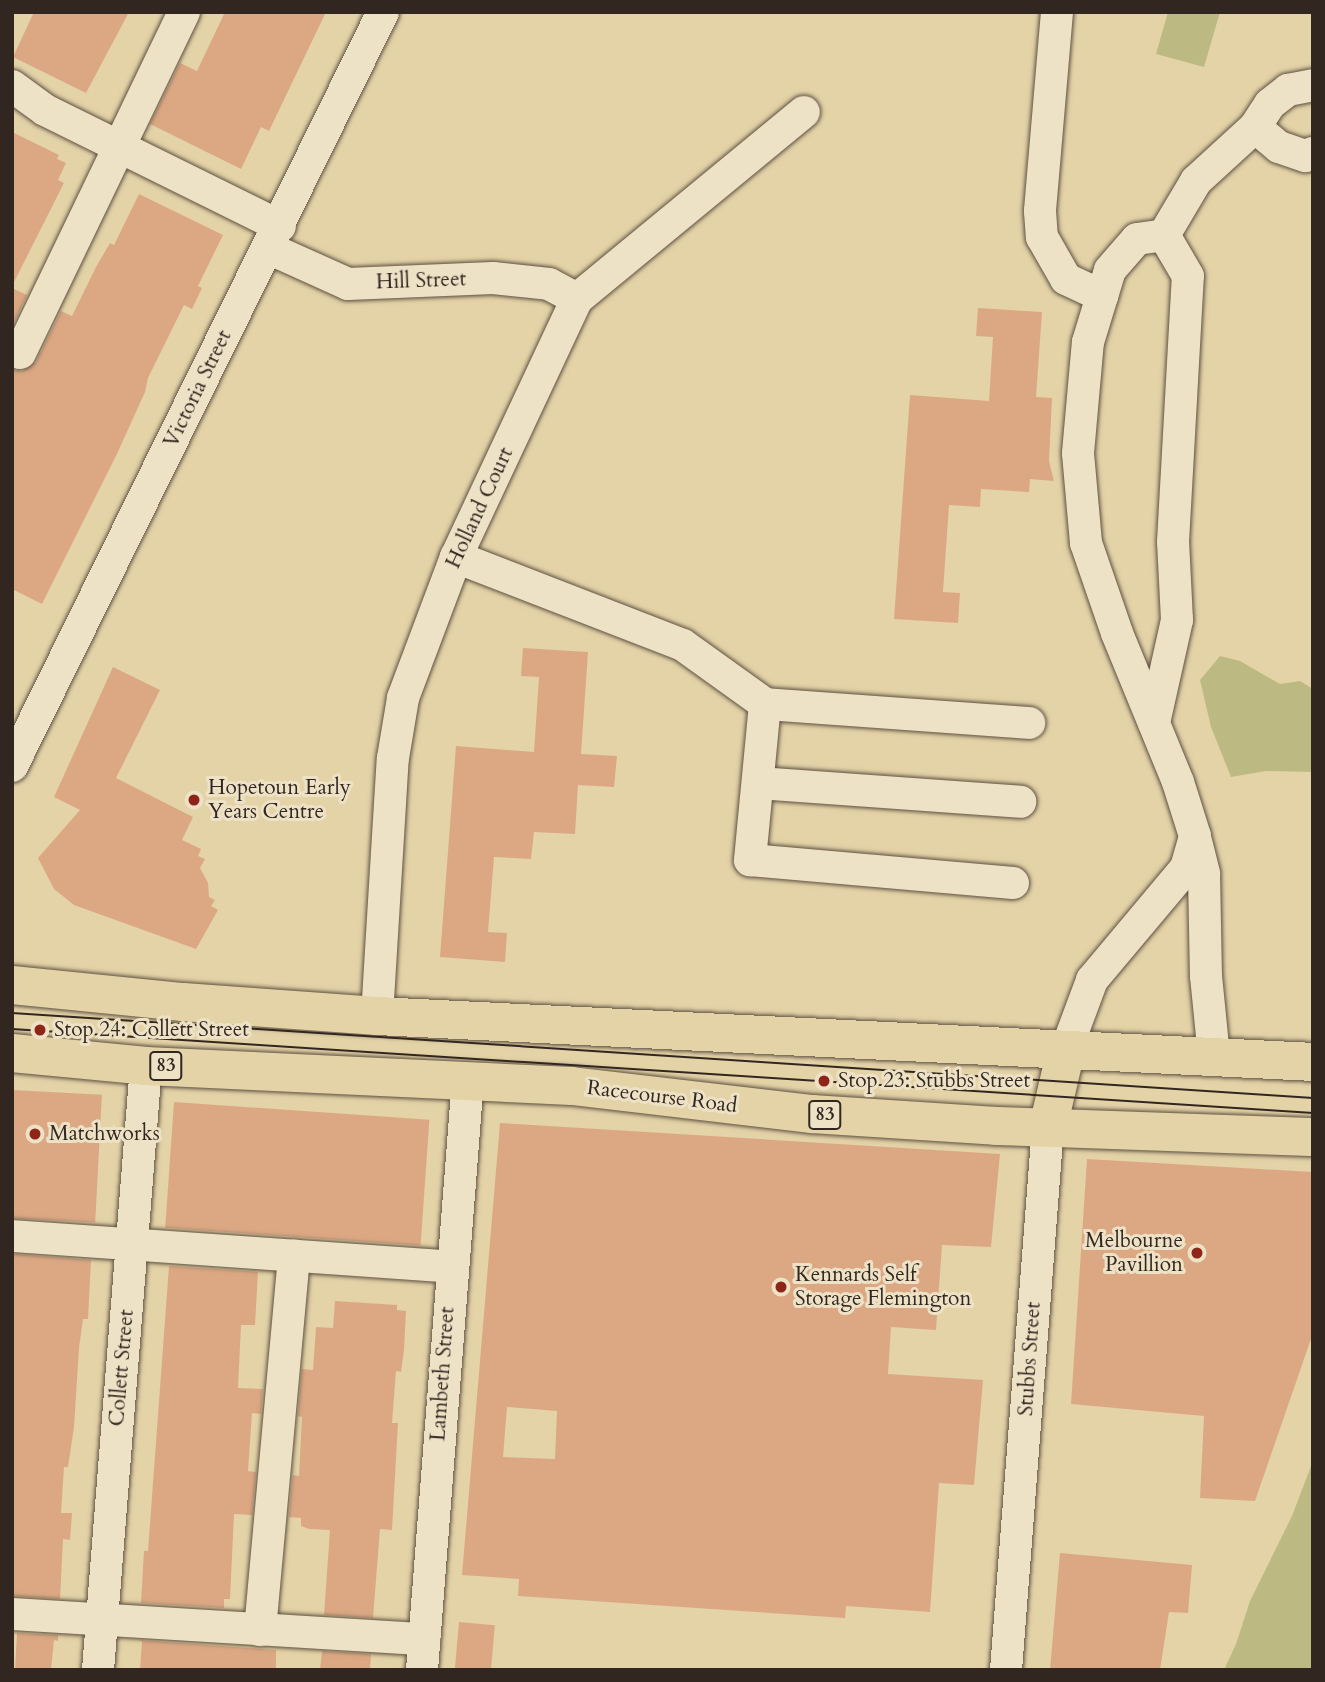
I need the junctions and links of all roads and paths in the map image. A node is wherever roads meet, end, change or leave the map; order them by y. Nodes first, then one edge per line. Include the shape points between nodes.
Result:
1 (184, 12) edge
2 (383, 12) edge
3 (1058, 12) edge
4 (1313, 85) edge
5 (12, 86) edge
6 (12, 100) edge
7 (45, 110) junction
8 (804, 112) dead end
9 (1255, 127) junction
10 (118, 147) junction
11 (1313, 153) edge
12 (1164, 235) junction
13 (274, 237) junction
14 (1102, 296) junction
15 (577, 299) junction
16 (20, 353) dead end
17 (456, 557) junction
18 (765, 704) junction
19 (1029, 723) dead end
20 (1154, 723) junction
21 (12, 766) edge
22 (758, 783) junction
23 (1020, 802) dead end
24 (1195, 836) junction
25 (1013, 883) dead end
26 (12, 985) edge
27 (377, 1016) junction
28 (473, 1020) junction
29 (1066, 1050) junction
30 (12, 1053) edge
31 (1214, 1056) junction
32 (1313, 1062) edge
33 (146, 1066) junction
34 (468, 1079) junction
35 (1048, 1127) junction
36 (1313, 1137) edge
37 (12, 1236) edge
38 (132, 1245) junction
39 (293, 1256) junction
40 (451, 1267) junction
41 (12, 1614) edge
42 (102, 1619) junction
43 (260, 1630) junction
44 (423, 1654) edge
45 (98, 1670) edge
46 (1006, 1670) edge

1 - 10 street
2 - 13 street, Victoria Street
3 - 14 street via 1040,211 1042,237 1066,279
4 - 9 street via 1287,90 1270,104
5 - 7 street, Hill Street
6 - 7 street, Hill Street
7 - 10 street, Hill Street
8 - 15 street, Holland Court
9 - 11 street via 1279,147 1305,156
9 - 12 street via 1196,181
10 - 13 street, Hill Street
10 - 16 street
12 - 14 street via 1136,239 1110,270
12 - 20 street via 1188,276 1173,542 1177,620
13 - 15 street, Hill Street via 348,284 493,278 549,284
13 - 21 street, Victoria Street
14 - 20 street via 1088,342 1078,453 1086,543
15 - 17 street, Holland Court
17 - 18 street via 683,645
17 - 27 street, Holland Court via 403,698 393,758
18 - 19 street
18 - 22 street
20 - 24 street
22 - 23 street
22 - 25 street via 750,860
24 - 29 street via 1186,868 1092,980
24 - 31 street via 1204,874 1206,976
26 - 27 highway
27 - 28 highway
28 - 29 highway
28 - 34 highway
29 - 31 highway
29 - 35 highway, Stubbs Street
30 - 33 highway, Racecourse Road / 83
31 - 32 highway
33 - 34 highway, Racecourse Road / 83
33 - 38 street, Collett Street
34 - 35 highway, Racecourse Road / 83 via 572,1086 812,1114
34 - 40 street, Lambeth Street
35 - 36 highway, Racecourse Road / 83
35 - 46 street, Stubbs Street
37 - 38 street
38 - 39 street
38 - 42 street, Collett Street
39 - 40 street
39 - 43 street
40 - 44 street, Lambeth Street
41 - 42 street
42 - 43 street
42 - 45 street, Collett Street
43 - 44 street

